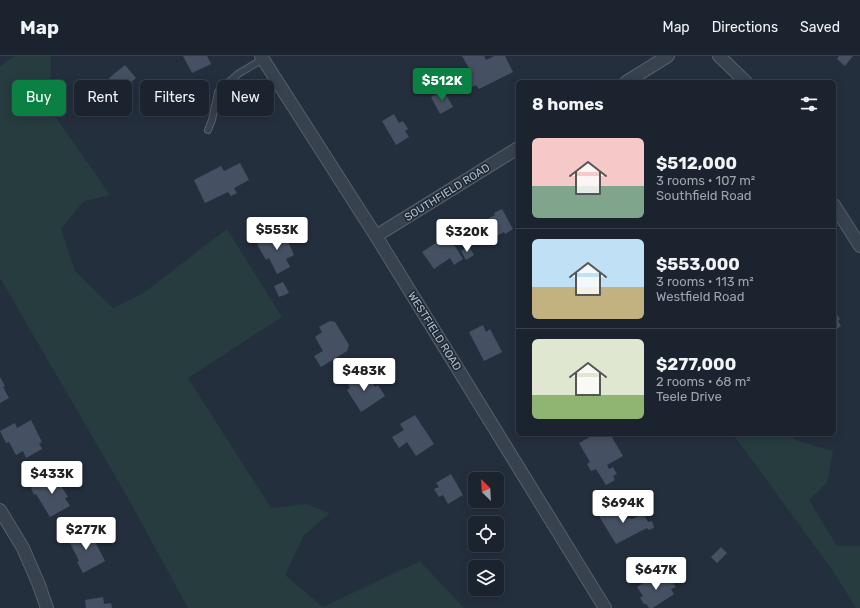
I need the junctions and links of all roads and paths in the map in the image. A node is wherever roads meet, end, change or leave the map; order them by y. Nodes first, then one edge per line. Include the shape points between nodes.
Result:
1 (668, 56) edge
2 (720, 56) edge
3 (262, 57) edge
4 (629, 80) edge
5 (744, 80) edge
6 (208, 130) dead end
7 (516, 149) edge
8 (836, 208) edge
9 (376, 236) junction
10 (860, 246) edge
11 (0, 510) edge
12 (47, 608) edge
13 (606, 608) edge

1 - 4 street
2 - 5 street
3 - 6 lane via 218,92
3 - 9 street, WESTFIELD ROAD
7 - 9 street, SOUTHFIELD ROAD
8 - 10 street
9 - 13 street, WESTFIELD ROAD
11 - 12 street via 23,548

